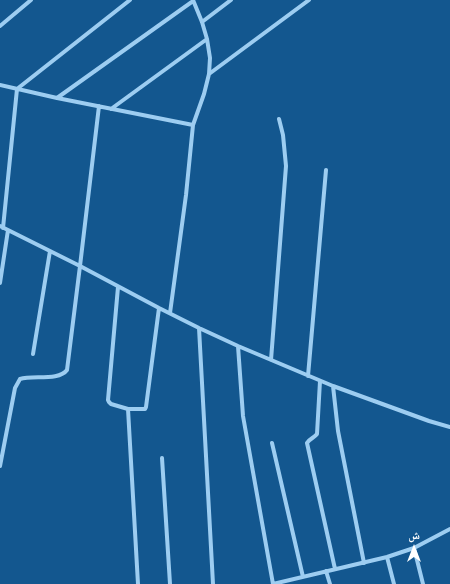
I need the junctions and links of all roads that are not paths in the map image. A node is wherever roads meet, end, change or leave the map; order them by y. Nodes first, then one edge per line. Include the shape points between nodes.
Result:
1 (31, 0) edge
2 (130, 0) edge
3 (193, 0) edge
4 (231, 0) edge
5 (309, 0) edge
6 (202, 22) junction
7 (0, 26) edge
8 (207, 39) junction
9 (209, 74) junction
10 (0, 85) edge
11 (16, 88) junction
12 (57, 98) junction
13 (99, 106) junction
14 (111, 108) junction
15 (278, 119) dead end
16 (193, 125) junction
17 (326, 170) dead end
18 (2, 227) edge
19 (8, 230) junction
20 (50, 251) junction
21 (80, 266) junction
22 (0, 282) edge
23 (118, 287) junction
24 (158, 308) junction
25 (170, 313) junction
26 (199, 328) junction
27 (238, 346) junction
28 (33, 354) dead end
29 (271, 360) junction
30 (308, 376) junction
31 (320, 381) junction
32 (333, 386) junction
33 (128, 409) junction
34 (450, 427) edge
35 (272, 443) dead end
36 (162, 458) dead end
37 (0, 466) edge
38 (450, 529) edge
39 (414, 548) junction
40 (386, 557) junction
41 (364, 562) junction
42 (335, 569) junction
43 (326, 571) junction
44 (303, 577) junction
45 (138, 584) edge
46 (170, 584) edge
47 (212, 584) edge
48 (273, 584) edge
49 (330, 584) edge
50 (394, 584) edge
51 (423, 584) edge

1 - 7 street
2 - 11 street
3 - 6 street
3 - 12 street
4 - 6 street
5 - 9 street
6 - 8 street
8 - 9 street
8 - 14 street
9 - 16 street
10 - 11 street
11 - 12 street
11 - 18 street
12 - 13 street
13 - 14 street
13 - 21 street
14 - 16 street
15 - 29 street via 283,135 286,166
16 - 25 street
17 - 30 street
18 - 19 street
19 - 20 street
19 - 22 street
20 - 21 street
20 - 28 street
21 - 23 street
21 - 37 street via 67,370 57,376 20,379 15,388
23 - 24 street
23 - 33 street via 108,400 111,404
24 - 25 street
24 - 33 street via 146,407
25 - 26 street
26 - 27 street
26 - 47 street
27 - 29 street
27 - 48 street via 243,416
29 - 30 street
30 - 31 street
31 - 32 street
31 - 42 street via 317,434 307,443
32 - 34 street
32 - 41 street via 338,431
33 - 45 street
35 - 44 street
36 - 46 street
38 - 39 street
39 - 40 street
39 - 51 street
40 - 41 street
40 - 50 street
41 - 42 street
42 - 43 street
43 - 44 street
43 - 49 street
44 - 48 street

